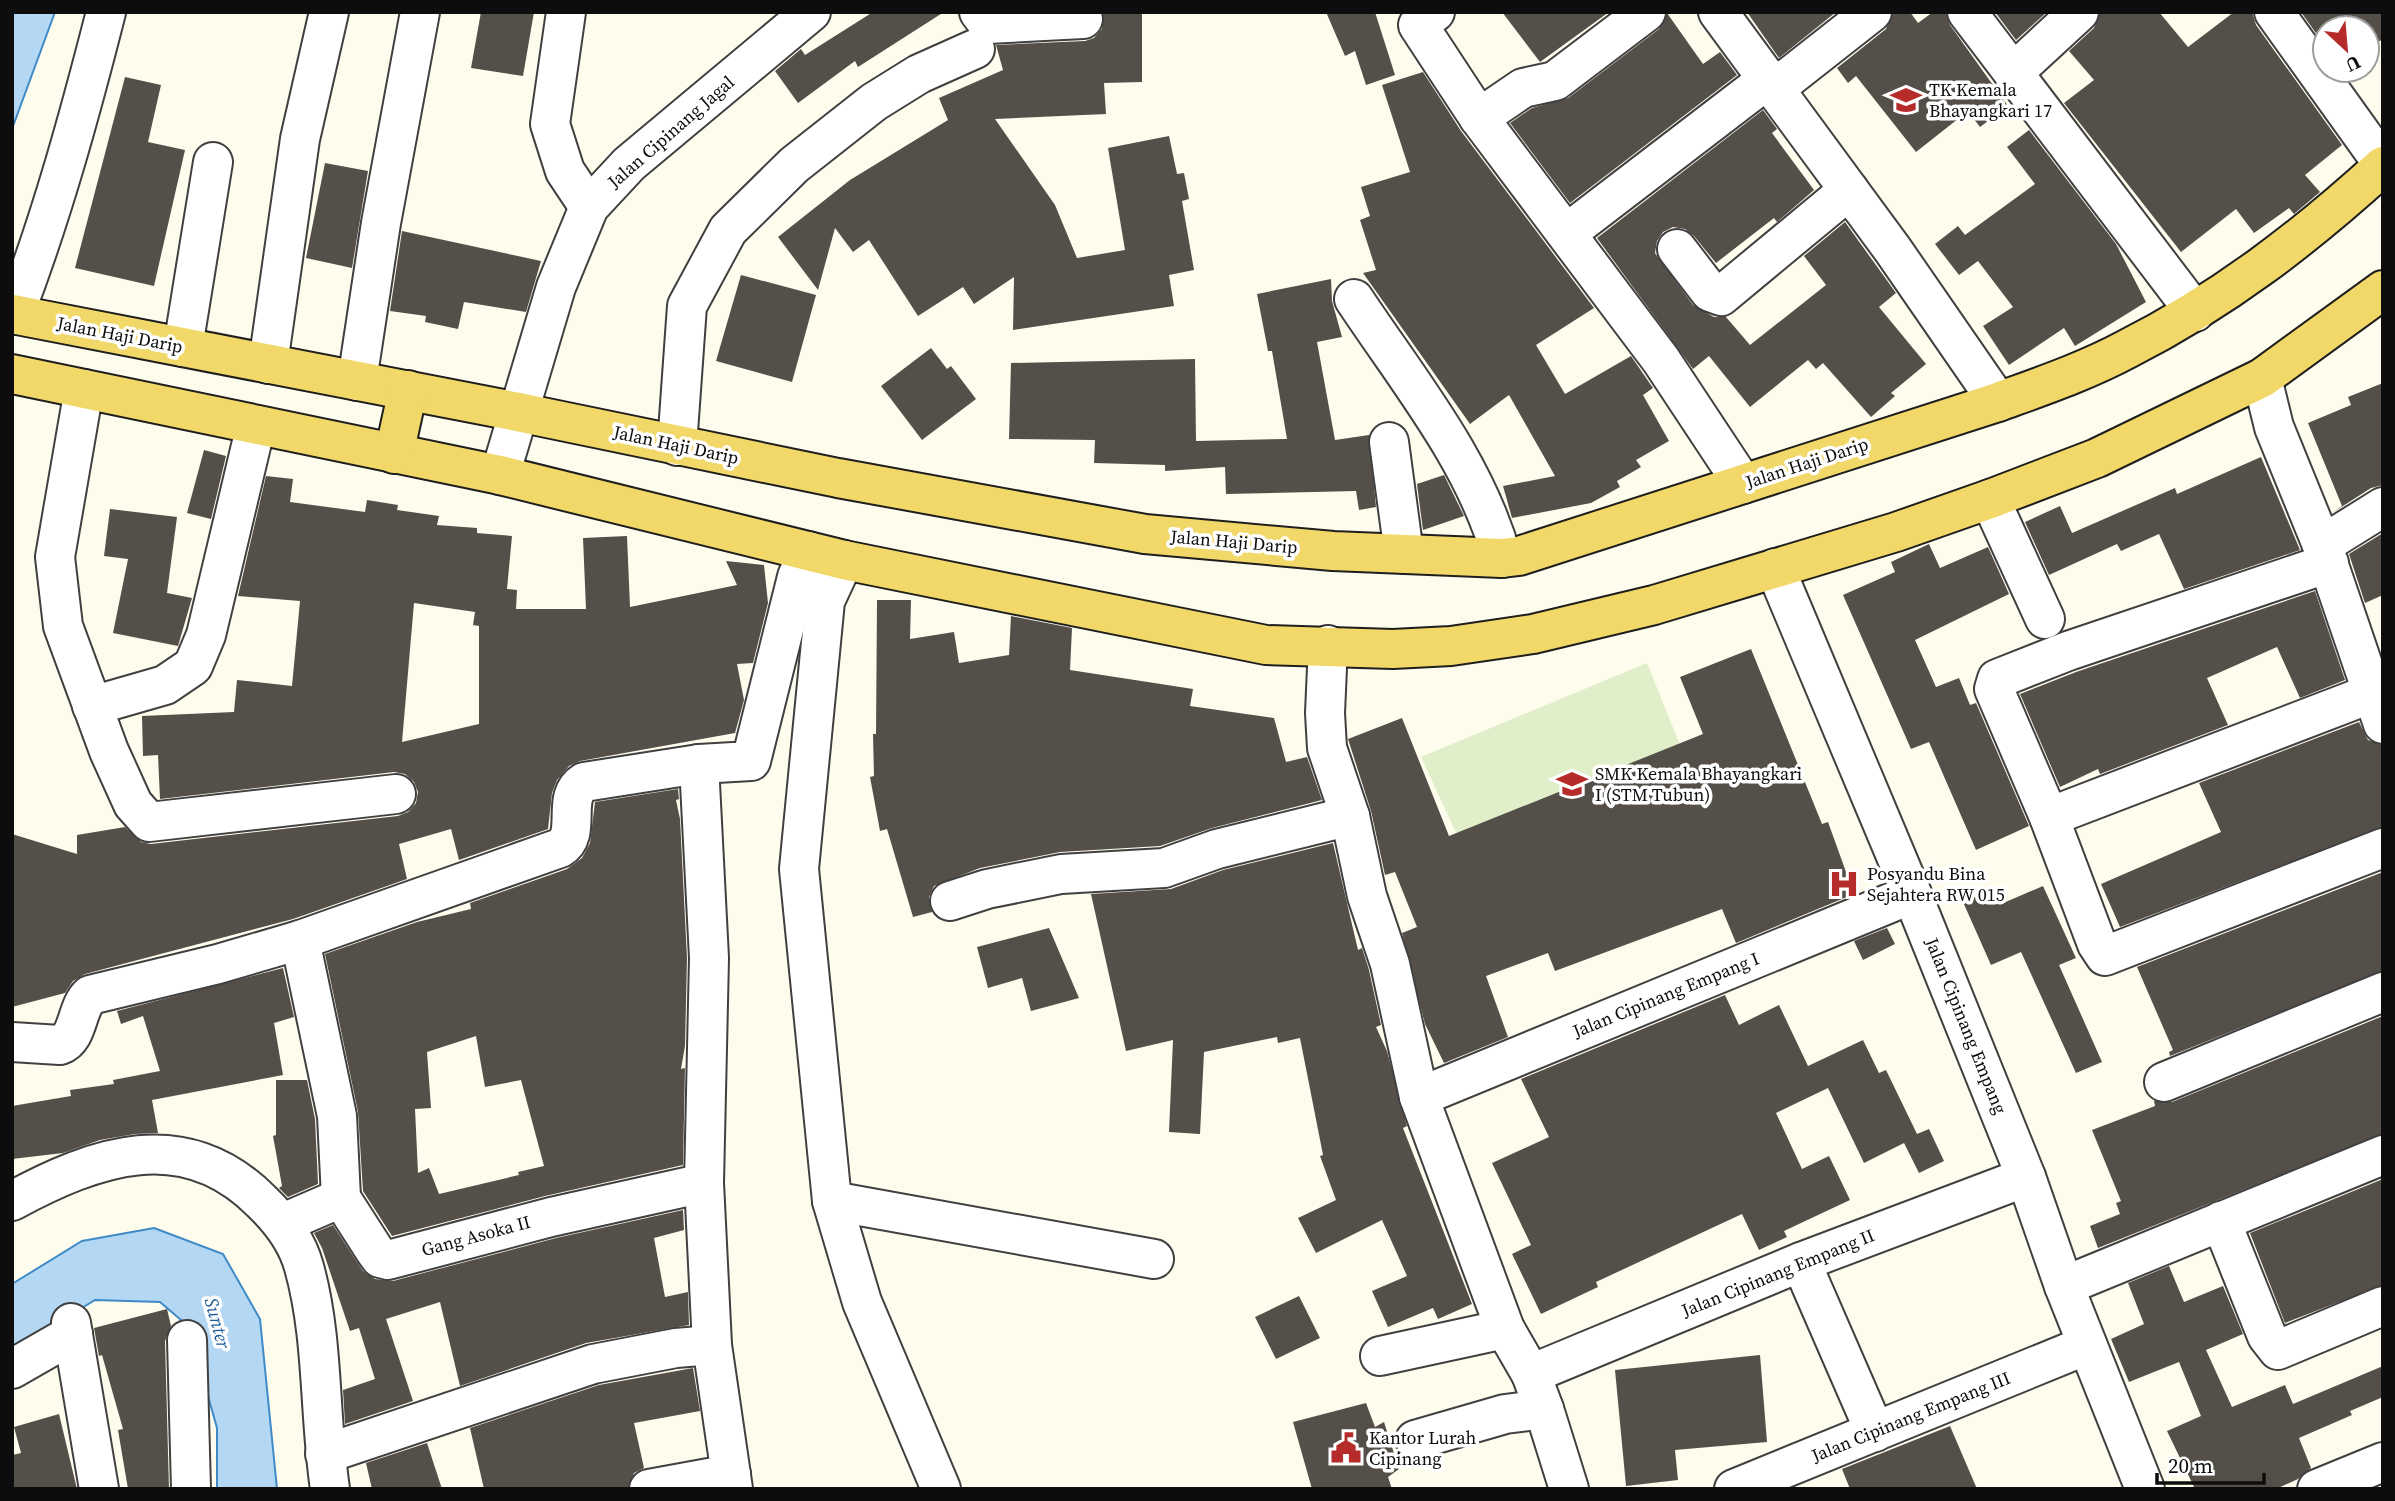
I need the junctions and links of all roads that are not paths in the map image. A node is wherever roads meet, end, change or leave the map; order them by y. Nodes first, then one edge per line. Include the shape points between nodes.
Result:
1 (106, 12) edge
2 (329, 12) edge
3 (420, 12) edge
4 (566, 12) edge
5 (811, 12) edge
6 (1646, 12) edge
7 (1718, 12) edge
8 (1872, 12) edge
9 (1967, 12) edge
10 (2079, 12) edge
11 (2274, 12) edge
12 (1420, 17) edge
13 (1083, 19) dead end
14 (977, 31) edge
15 (2014, 73) junction
16 (1771, 84) junction
17 (1479, 118) junction
18 (213, 162) dead end
19 (2383, 165) edge
20 (1849, 190) junction
21 (589, 208) junction
22 (1567, 233) junction
23 (1676, 249) dead end
24 (2383, 290) edge
25 (1354, 299) dead end
26 (2195, 312) junction
27 (13, 314) edge
28 (183, 347) junction
29 (268, 364) junction
30 (12, 374) edge
31 (2262, 377) junction
32 (358, 381) junction
33 (84, 389) junction
34 (408, 390) junction
35 (1998, 402) junction
36 (518, 412) junction
37 (256, 425) junction
38 (1389, 442) dead end
39 (677, 446) junction
40 (394, 454) junction
41 (500, 475) junction
42 (1743, 484) junction
43 (1990, 499) junction
44 (2383, 507) edge
45 (1404, 554) junction
46 (2326, 554) junction
47 (826, 555) junction
48 (1502, 558) junction
49 (1775, 568) junction
50 (2045, 619) dead end
51 (1328, 645) junction
52 (2379, 702) edge
53 (92, 706) junction
54 (699, 764) junction
55 (396, 794) dead end
56 (1350, 816) junction
57 (2049, 817) junction
58 (2383, 848) edge
59 (1912, 894) junction
60 (950, 901) dead end
61 (299, 940) junction
62 (2383, 992) edge
63 (12, 1042) edge
64 (2164, 1082) dead end
65 (1419, 1097) junction
66 (2383, 1155) edge
67 (2026, 1177) junction
68 (704, 1183) junction
69 (341, 1198) junction
70 (832, 1201) junction
71 (12, 1202) edge
72 (2221, 1222) junction
73 (283, 1223) junction
74 (1154, 1259) dead end
75 (1801, 1262) junction
76 (2064, 1286) junction
77 (2383, 1306) edge
78 (1505, 1329) junction
79 (187, 1340) dead end
80 (712, 1345) junction
81 (2087, 1345) junction
82 (1380, 1356) dead end
83 (12, 1369) edge
84 (1538, 1392) junction
85 (1875, 1432) junction
86 (1415, 1440) dead end
87 (2383, 1462) edge
88 (327, 1471) edge
89 (732, 1481) edge
90 (99, 1489) edge
91 (191, 1489) edge
92 (649, 1489) edge
93 (941, 1489) edge
94 (1569, 1489) edge
95 (1734, 1489) edge
96 (2145, 1489) edge
97 (2316, 1489) edge

1 - 27 street via 85,97 31,272
2 - 29 street via 300,139
3 - 32 street
4 - 21 street via 550,124 565,171
5 - 21 street, Jalan Cipinang Jagal via 629,164
6 - 17 street via 1555,81 1522,88
7 - 16 street
8 - 16 street
9 - 15 street
10 - 15 street
11 - 19 street
12 - 17 street
13 - 14 street via 988,24
14 - 39 street via 873,102 794,165 728,230 687,306
15 - 26 street
16 - 20 street
16 - 22 street
17 - 22 street
18 - 28 street
19 - 26 main road, Jalan Haji Darip via 2328,216
20 - 23 street via 1721,296 1710,292
20 - 35 street
21 - 36 street, Jalan Cipinang Jagal via 555,287
22 - 42 street via 1661,360
24 - 31 main road
25 - 48 street via 1466,465
26 - 35 main road, Jalan Haji Darip via 2126,350
27 - 28 main road, Jalan Haji Darip
28 - 29 main road, Jalan Haji Darip
29 - 32 main road, Jalan Haji Darip
30 - 33 main road
31 - 43 main road via 2097,458
31 - 46 street via 2274,427
32 - 34 main road, Jalan Haji Darip
33 - 37 main road
33 - 53 street via 55,557 63,626
34 - 36 main road, Jalan Haji Darip
34 - 40 main road
35 - 42 main road, Jalan Haji Darip
36 - 39 main road, Jalan Haji Darip
36 - 41 street, Jalan Cipinang Jagal
37 - 40 main road
37 - 53 street via 206,635 193,666 165,685
38 - 45 street
39 - 45 main road, Jalan Haji Darip via 1145,534
40 - 41 main road
41 - 47 main road
42 - 48 main road, Jalan Haji Darip
43 - 49 main road
43 - 50 street
44 - 46 street
45 - 48 main road, Jalan Haji Darip
46 - 52 street
46 - 57 street via 1997,679 1994,689
47 - 51 main road via 1266,645
47 - 54 street via 797,577 752,760
47 - 70 street via 799,869
49 - 51 main road via 1654,605 1533,634 1451,646
49 - 59 street, Jalan Cipinang Empang
51 - 56 street via 1324,730
52 - 57 street
53 - 55 street via 133,804 149,822
54 - 61 street via 584,782 572,796 569,838 560,848
54 - 68 street via 709,958
56 - 60 street via 1217,849 1164,868 1061,873
56 - 65 street via 1367,896 1390,964
57 - 58 street via 2105,956
59 - 65 street, Jalan Cipinang Empang I
59 - 67 street, Jalan Cipinang Empang
61 - 63 street via 90,995 70,1037 60,1045
61 - 69 street via 337,1116
62 - 64 street
65 - 78 street
66 - 72 street
67 - 75 street, Jalan Cipinang Empang II
67 - 76 street, Jalan Cipinang Empang
68 - 69 street, Gang Asoka II via 388,1259 380,1258
68 - 80 street
69 - 73 street
70 - 74 street
70 - 93 street via 862,1301
71 - 73 street via 80,1167 141,1153 200,1160 248,1188
72 - 76 street
72 - 77 street via 2267,1336 2278,1350
73 - 88 street via 304,1264 314,1315
75 - 84 street, Jalan Cipinang Empang II
75 - 85 street
76 - 81 street, Jalan Cipinang Empang
78 - 82 street
78 - 84 street
79 - 91 street
80 - 88 street via 593,1364
80 - 89 street
81 - 85 street, Jalan Cipinang Empang III
81 - 96 street, Jalan Cipinang Empang
83 - 90 street via 72,1328
84 - 86 street, Jalan Cipinang Empang II via 1505,1414
84 - 94 street
85 - 95 street, Jalan Cipinang Empang III
87 - 97 street
89 - 92 street

